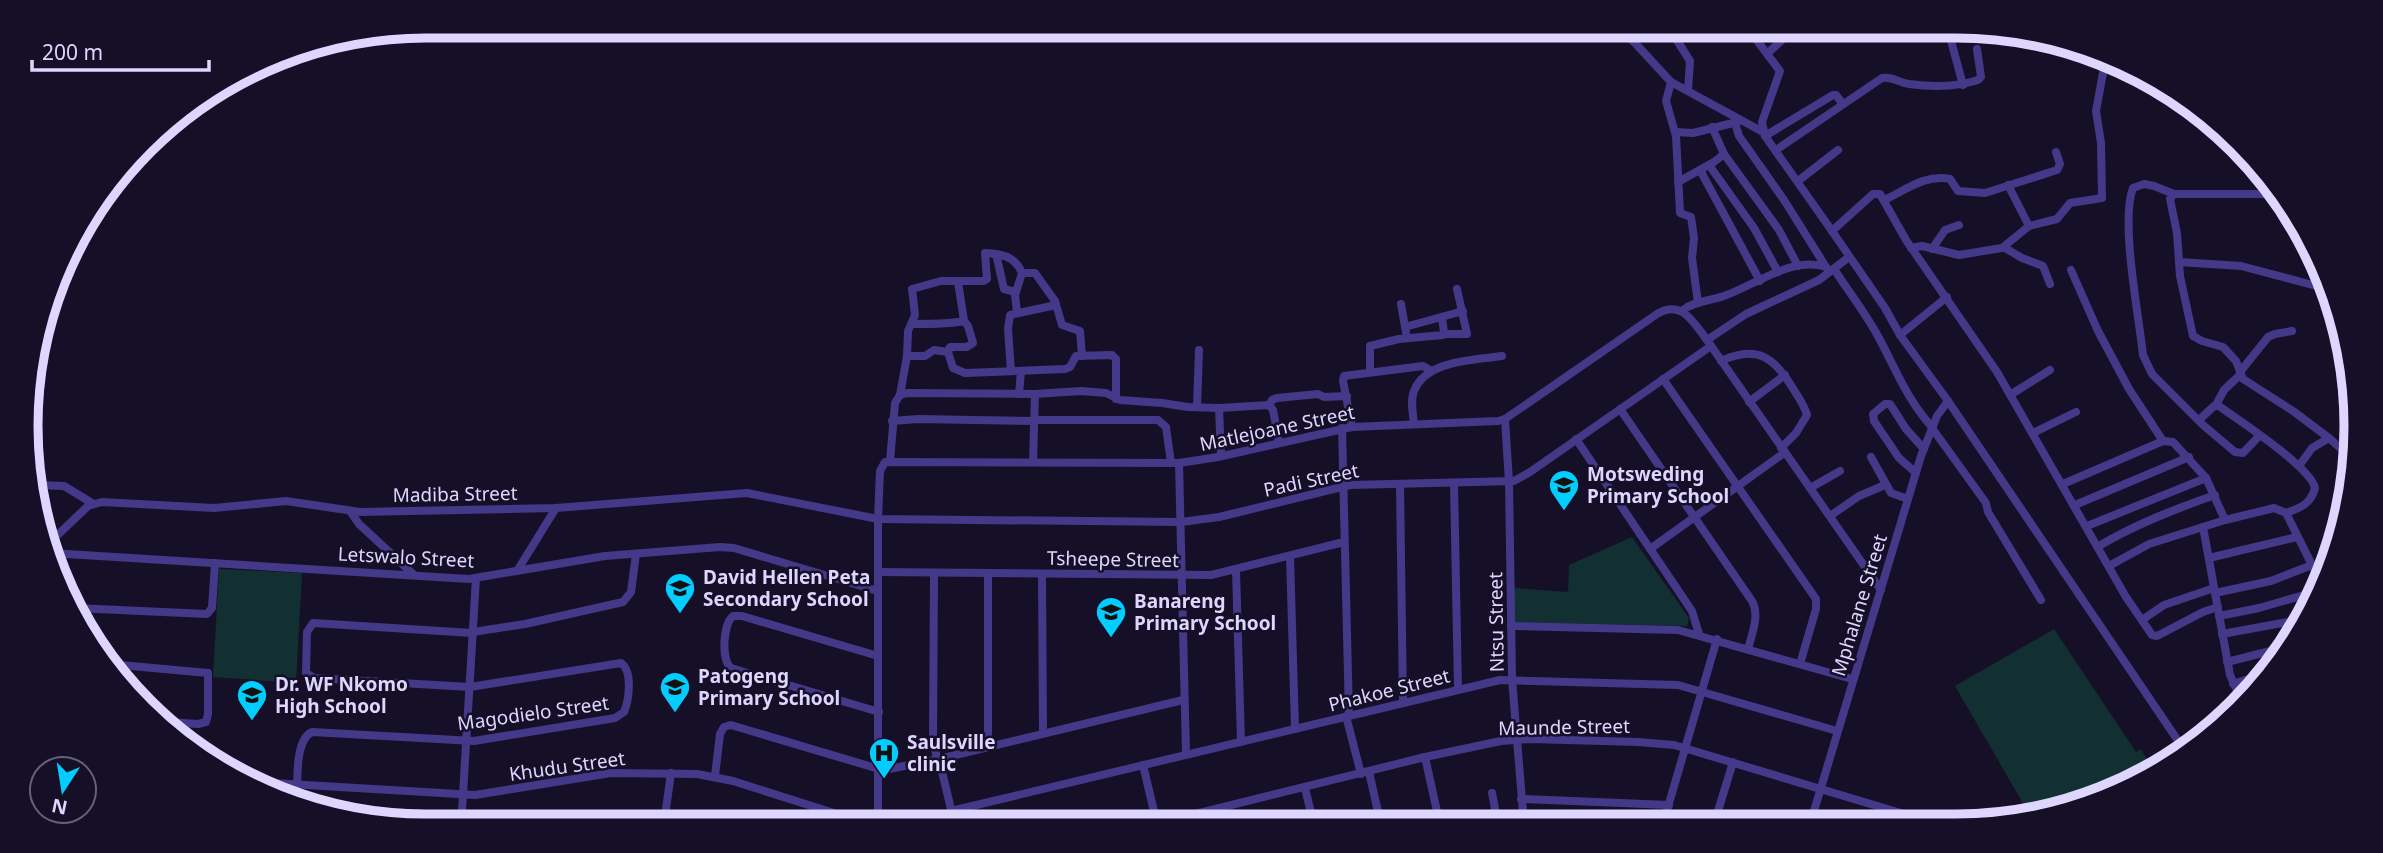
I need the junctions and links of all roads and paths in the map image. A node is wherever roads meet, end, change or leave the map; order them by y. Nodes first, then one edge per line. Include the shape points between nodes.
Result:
1 (1628, 38) edge
2 (1676, 38) edge
3 (1756, 38) edge
4 (1784, 38) edge
5 (1950, 38) edge
6 (1977, 50) dead end
7 (1768, 53) junction
8 (2104, 68) edge
9 (1671, 82) junction
10 (1963, 85) junction
11 (1688, 90) junction
12 (1842, 103) junction
13 (1738, 122) junction
14 (1712, 127) junction
15 (1675, 132) junction
16 (1764, 134) junction
17 (1776, 150) junction
18 (1838, 150) dead end
19 (2056, 152) dead end
20 (1724, 154) junction
21 (1709, 165) junction
22 (1700, 170) junction
23 (1798, 181) junction
24 (1678, 182) junction
25 (2008, 185) junction
26 (2174, 194) junction
27 (2267, 194) edge
28 (1884, 200) junction
29 (1959, 225) dead end
30 (2029, 226) junction
31 (1832, 230) junction
32 (1911, 248) junction
33 (2005, 248) junction
34 (1932, 249) junction
35 (996, 254) junction
36 (1849, 257) junction
37 (2179, 262) junction
38 (1798, 266) junction
39 (1831, 269) junction
40 (2071, 270) dead end
41 (1778, 272) junction
42 (1023, 273) junction
43 (987, 279) junction
44 (1001, 280) junction
45 (1760, 281) junction
46 (958, 282) junction
47 (2050, 285) dead end
48 (2318, 286) edge
49 (1457, 289) dead end
50 (1016, 292) junction
51 (1947, 297) junction
52 (1698, 303) junction
53 (1401, 304) dead end
54 (1056, 305) junction
55 (1683, 310) junction
56 (1463, 311) junction
57 (1017, 312) junction
58 (1442, 318) junction
59 (964, 321) junction
60 (912, 324) junction
61 (1405, 327) junction
62 (2292, 331) dead end
63 (1444, 334) junction
64 (1900, 335) junction
65 (1407, 339) junction
66 (1709, 343) junction
67 (1199, 350) dead end
68 (948, 352) junction
69 (908, 356) junction
70 (1082, 356) junction
71 (1502, 356) dead end
72 (1721, 360) junction
73 (2050, 370) dead end
74 (1016, 371) junction
75 (1432, 371) junction
76 (1370, 372) junction
77 (2240, 374) junction
78 (1785, 375) junction
79 (1663, 379) junction
80 (1019, 394) junction
81 (1035, 394) junction
82 (900, 395) junction
83 (2010, 395) junction
84 (1347, 396) junction
85 (1116, 398) junction
86 (1948, 401) junction
87 (1749, 402) junction
88 (1269, 405) junction
89 (2216, 405) junction
90 (1197, 408) junction
91 (1219, 408) junction
92 (1620, 409) junction
93 (2076, 412) dead end
94 (1505, 419) junction
95 (1035, 420) junction
96 (2199, 420) junction
97 (892, 421) junction
98 (1414, 424) junction
99 (1352, 427) junction
100 (1932, 427) junction
101 (1342, 428) junction
102 (2033, 433) junction
103 (2259, 436) junction
104 (2329, 438) junction
105 (1576, 439) junction
106 (2163, 441) junction
107 (1279, 442) junction
108 (2344, 445) edge
109 (2341, 448) junction
110 (1924, 449) junction
111 (1782, 450) junction
112 (2344, 451) edge
113 (1221, 456) junction
114 (1871, 457) dead end
115 (2189, 457) junction
116 (1033, 462) junction
117 (886, 463) junction
118 (1175, 463) junction
119 (2299, 466) junction
120 (1840, 471) dead end
121 (1916, 473) junction
122 (2206, 478) junction
123 (1509, 482) junction
124 (1454, 483) junction
125 (1400, 484) junction
126 (2063, 484) junction
127 (43, 485) edge
128 (1885, 485) junction
129 (1344, 486) junction
130 (1737, 486) junction
131 (1810, 488) junction
132 (2216, 495) junction
133 (1908, 499) junction
134 (92, 503) junction
135 (2075, 505) junction
136 (556, 508) junction
137 (350, 511) junction
138 (2286, 513) junction
139 (1830, 516) junction
140 (1693, 517) junction
141 (878, 519) junction
142 (2225, 520) junction
143 (1181, 522) junction
144 (2087, 526) junction
145 (2203, 527) junction
146 (55, 537) edge
147 (2297, 537) junction
148 (1345, 542) junction
149 (2099, 546) junction
150 (1650, 549) junction
151 (60, 554) edge
152 (636, 554) junction
153 (1290, 556) junction
154 (2209, 558) junction
155 (215, 563) junction
156 (2312, 565) junction
157 (2109, 566) junction
158 (1236, 569) junction
159 (517, 570) junction
160 (878, 572) junction
161 (934, 573) junction
162 (2316, 573) edge
163 (413, 574) junction
164 (988, 574) junction
165 (1042, 574) junction
166 (1181, 575) junction
167 (476, 578) junction
168 (1881, 590) junction
169 (2215, 590) junction
170 (878, 591) junction
171 (2306, 593) edge
172 (2041, 600) dead end
173 (84, 608) edge
174 (2219, 611) junction
175 (2293, 619) edge
176 (2142, 620) junction
177 (1511, 626) junction
178 (473, 633) junction
179 (1699, 634) junction
180 (2222, 634) junction
181 (1717, 639) junction
182 (1748, 649) junction
183 (2273, 650) edge
184 (878, 656) junction
185 (2227, 662) junction
186 (1800, 664) junction
187 (121, 665) edge
188 (2251, 678) edge
189 (1512, 679) junction
190 (1852, 679) junction
191 (2233, 684) junction
192 (470, 687) junction
193 (1458, 690) junction
194 (1701, 690) junction
195 (2238, 693) edge
196 (1183, 700) junction
197 (1403, 702) junction
198 (879, 712) junction
199 (1348, 716) junction
200 (176, 722) edge
201 (1294, 729) junction
202 (1837, 731) junction
203 (1043, 733) junction
204 (1516, 740) junction
205 (466, 741) junction
206 (1241, 742) junction
207 (2180, 743) edge
208 (988, 746) junction
209 (1684, 747) junction
210 (1186, 754) junction
211 (1425, 757) junction
212 (938, 760) junction
213 (1733, 762) junction
214 (1143, 765) junction
215 (879, 770) junction
216 (671, 773) junction
217 (1365, 773) junction
218 (715, 776) junction
219 (276, 784) edge
220 (298, 786) junction
221 (1305, 788) junction
222 (1821, 789) junction
223 (298, 792) edge
224 (1492, 793) dead end
225 (463, 795) junction
226 (1521, 799) junction
227 (1669, 804) junction
228 (951, 811) junction
229 (462, 814) edge
230 (665, 814) edge
231 (838, 814) edge
232 (877, 814) edge
233 (952, 814) edge
234 (1152, 814) edge
235 (1196, 814) edge
236 (1311, 814) edge
237 (1378, 814) edge
238 (1438, 814) edge
239 (1496, 814) edge
240 (1523, 814) edge
241 (1666, 814) edge
242 (1717, 814) edge
243 (1813, 814) edge
244 (1904, 814) edge

1 - 9 street
2 - 11 street via 1690,61
3 - 7 street
4 - 7 street
5 - 10 street
6 - 10 street via 1981,77
7 - 16 street via 1780,74 1762,122
8 - 30 street via 2096,111 2102,198 2073,202 2054,221
9 - 11 street
9 - 15 street via 1666,101
10 - 12 street via 1913,85 1888,77
11 - 13 street
12 - 16 street via 1833,94
12 - 17 street
13 - 14 street
13 - 16 street
13 - 39 street via 1739,136
14 - 15 street
14 - 20 street
15 - 24 street
16 - 17 street
17 - 23 street
18 - 23 street
19 - 25 street via 2057,170
20 - 21 street
20 - 38 street via 1772,220
21 - 22 street
21 - 41 street via 1748,217
22 - 24 street
22 - 45 street
23 - 31 street
24 - 52 street via 1680,213 1691,217 1693,225
25 - 28 street via 1985,192 1960,191 1950,178 1935,178
25 - 30 street
26 - 27 street
26 - 37 street via 2170,199
26 - 96 street via 2144,184 2133,188 2129,237 2146,362 2152,374
28 - 31 street via 1879,193 1873,194
28 - 32 street
29 - 34 street via 1945,230
30 - 33 street
31 - 36 street
32 - 34 street
32 - 51 street
33 - 34 street via 1959,255
33 - 47 street via 2043,266
35 - 42 street via 1011,258
35 - 43 street via 983,254
35 - 44 street
36 - 39 street, Padi Street
36 - 64 street
37 - 48 street via 2241,266
37 - 77 street via 2193,336 2223,347 2236,361
38 - 39 street, Matlejoane Street
38 - 41 street, Matlejoane Street
39 - 66 street, Padi Street via 1809,285 1739,317
39 - 100 street
40 - 106 street via 2129,389
41 - 45 street, Matlejoane Street
42 - 50 street
42 - 54 street via 1035,273
43 - 44 street
43 - 46 street
44 - 50 street via 1004,289
45 - 52 street, Matlejoane Street
46 - 59 street
46 - 60 street via 941,281 912,289 916,311
49 - 56 street
50 - 57 street
51 - 64 street
51 - 83 street
52 - 55 street, Matlejoane Street
53 - 61 street
54 - 57 street
54 - 70 street via 1062,325 1081,333
55 - 66 street
55 - 94 street, Matlejoane Street via 1661,311
56 - 58 street
56 - 63 street via 1467,334
57 - 74 street via 1008,321
58 - 61 street
58 - 63 street
59 - 60 street
59 - 68 street via 972,345 950,346
60 - 69 street
61 - 65 street
62 - 77 street via 2272,334
63 - 65 street
64 - 86 street
65 - 76 street via 1370,346
66 - 72 street
66 - 79 street, Padi Street
67 - 90 street
68 - 69 street
68 - 74 street via 951,366 962,373
69 - 82 street
70 - 74 street via 1074,357 1068,368
70 - 85 street via 1115,357
71 - 75 street
72 - 78 street via 1741,353 1756,354 1770,359
72 - 87 street
73 - 83 street
74 - 80 street
75 - 76 street via 1423,366
75 - 98 street via 1414,389
76 - 84 street via 1344,376
77 - 89 street
77 - 104 street
78 - 87 street
78 - 111 street via 1807,415
79 - 92 street, Padi Street
79 - 130 street
80 - 81 street
80 - 82 street
81 - 85 street via 1081,391
81 - 95 street
82 - 97 street
83 - 102 street
84 - 88 street via 1277,398
84 - 99 street
85 - 90 street
86 - 100 street, Mphalane Street
86 - 207 street
87 - 111 street
88 - 91 street
88 - 107 street
89 - 96 street
89 - 103 street
90 - 91 street
91 - 113 street
92 - 105 street, Padi Street
92 - 140 street
93 - 102 street
94 - 98 street, Matlejoane Street
94 - 123 street, Ntsu Street
95 - 97 street
95 - 116 street
95 - 118 street via 1158,420 1166,428
96 - 103 street via 2237,453 2245,452
97 - 117 street
98 - 99 street, Matlejoane Street
99 - 101 street, Matlejoane Street
100 - 110 street, Mphalane Street
100 - 172 street via 1986,503
101 - 107 street, Matlejoane Street
101 - 129 street
102 - 126 street
103 - 119 street
104 - 109 street
104 - 119 street via 2312,448
105 - 123 street, Padi Street via 1525,476
105 - 150 street
106 - 115 street via 2173,442
106 - 126 street
107 - 113 street, Matlejoane Street
108 - 109 street
109 - 112 street
110 - 121 street, Mphalane Street
110 - 121 street via 1890,404 1873,414 1899,458
111 - 130 street
111 - 131 street
113 - 118 street, Matlejoane Street
114 - 128 street
115 - 122 street
115 - 135 street
116 - 117 street, Matlejoane Street
116 - 118 street, Matlejoane Street
117 - 141 street via 880,471
118 - 143 street
119 - 138 street via 2314,482 2315,491 2307,503
120 - 131 street
121 - 133 street, Mphalane Street
122 - 132 street
122 - 144 street
123 - 124 street, Padi Street
123 - 177 street, Ntsu Street
124 - 125 street, Padi Street
124 - 193 street
125 - 129 street, Padi Street
125 - 197 street
126 - 135 street
127 - 134 street via 64,486
128 - 133 street via 1894,495
128 - 139 street
129 - 143 street, Padi Street
129 - 148 street
130 - 140 street
130 - 186 street via 1816,599
131 - 139 street
132 - 142 street
132 - 149 street
133 - 168 street, Mphalane Street
134 - 137 street, Madiba Street via 214,508 286,501
134 - 146 street
135 - 144 street
136 - 137 street, Madiba Street
136 - 141 street, Madiba Street via 747,493
136 - 159 street
137 - 163 street
138 - 142 street via 2272,508
138 - 147 street
139 - 168 street
140 - 150 street
140 - 182 street via 1755,607
141 - 143 street, Padi Street
141 - 160 street
142 - 145 street
143 - 166 street
144 - 149 street
145 - 154 street
145 - 157 street via 2149,544
147 - 154 street
147 - 156 street
148 - 153 street, Tsheepe Street
148 - 199 street
149 - 157 street
150 - 179 street via 1692,611
151 - 155 street, Letswalo Street
152 - 159 street, Letswalo Street
152 - 170 street, Letswalo Street via 734,548
152 - 178 street via 631,592 623,602
153 - 158 street, Tsheepe Street
153 - 201 street
154 - 169 street
155 - 163 street, Letswalo Street
155 - 173 street via 212,608 207,614
156 - 162 street
156 - 169 street via 2271,581
157 - 176 street
158 - 166 street, Tsheepe Street
158 - 206 street
159 - 167 street, Letswalo Street
160 - 161 street, Tsheepe Street
160 - 170 street
161 - 164 street, Tsheepe Street
161 - 212 street via 933,736
163 - 167 street, Letswalo Street
164 - 165 street, Tsheepe Street
164 - 208 street
165 - 166 street, Tsheepe Street
165 - 203 street
166 - 196 street
167 - 178 street
168 - 190 street, Mphalane Street
169 - 174 street
169 - 176 street via 2165,605
170 - 184 street
171 - 174 street
174 - 176 street via 2203,612 2155,636
174 - 180 street
175 - 180 street
177 - 179 street via 1670,629
177 - 189 street, Ntsu Street
178 - 192 street
178 - 192 street via 316,623 309,627 306,650 305,671 314,678
179 - 181 street
180 - 185 street
181 - 182 street
181 - 194 street
182 - 186 street
183 - 185 street
184 - 198 street
184 - 198 street via 742,616 730,617 727,624 725,659 731,668
185 - 191 street
186 - 190 street
187 - 200 street via 206,671 209,697 204,723
188 - 191 street
189 - 193 street, Phakoe Street
189 - 194 street, Phakoe Street via 1666,683
189 - 204 street, Ntsu Street
190 - 202 street, Mphalane Street
191 - 195 street
192 - 205 street
192 - 205 street, Magodielo Street via 618,663 628,670 626,709 620,717
193 - 197 street, Phakoe Street
194 - 202 street, Phakoe Street
194 - 209 street
196 - 203 street
196 - 210 street
197 - 199 street, Phakoe Street
198 - 215 street
199 - 201 street, Phakoe Street
199 - 217 street
201 - 206 street, Phakoe Street
202 - 222 street, Mphalane Street
203 - 208 street
204 - 209 street, Maunde Street
204 - 211 street, Maunde Street
204 - 226 street, Ntsu Street
205 - 220 street, Magodielo Street via 312,732 300,745
205 - 225 street
206 - 210 street, Phakoe Street
208 - 212 street
209 - 213 street, Maunde Street
209 - 227 street
210 - 214 street, Phakoe Street
211 - 217 street, Maunde Street
211 - 238 street
212 - 215 street
212 - 228 street
213 - 222 street, Maunde Street
213 - 242 street
214 - 228 street, Phakoe Street
214 - 234 street
215 - 218 street via 731,725 722,730
215 - 232 street
216 - 218 street, Khudu Street
216 - 225 street, Khudu Street via 611,773
216 - 230 street
217 - 221 street, Maunde Street
217 - 237 street
218 - 231 street, Khudu Street
219 - 220 street, Khudu Street
220 - 223 street
220 - 225 street, Khudu Street
221 - 235 street, Maunde Street
221 - 236 street
222 - 243 street, Mphalane Street
222 - 244 street, Maunde Street
224 - 239 street
225 - 229 street
226 - 227 street
226 - 240 street, Ntsu Street
227 - 241 street
228 - 233 street

